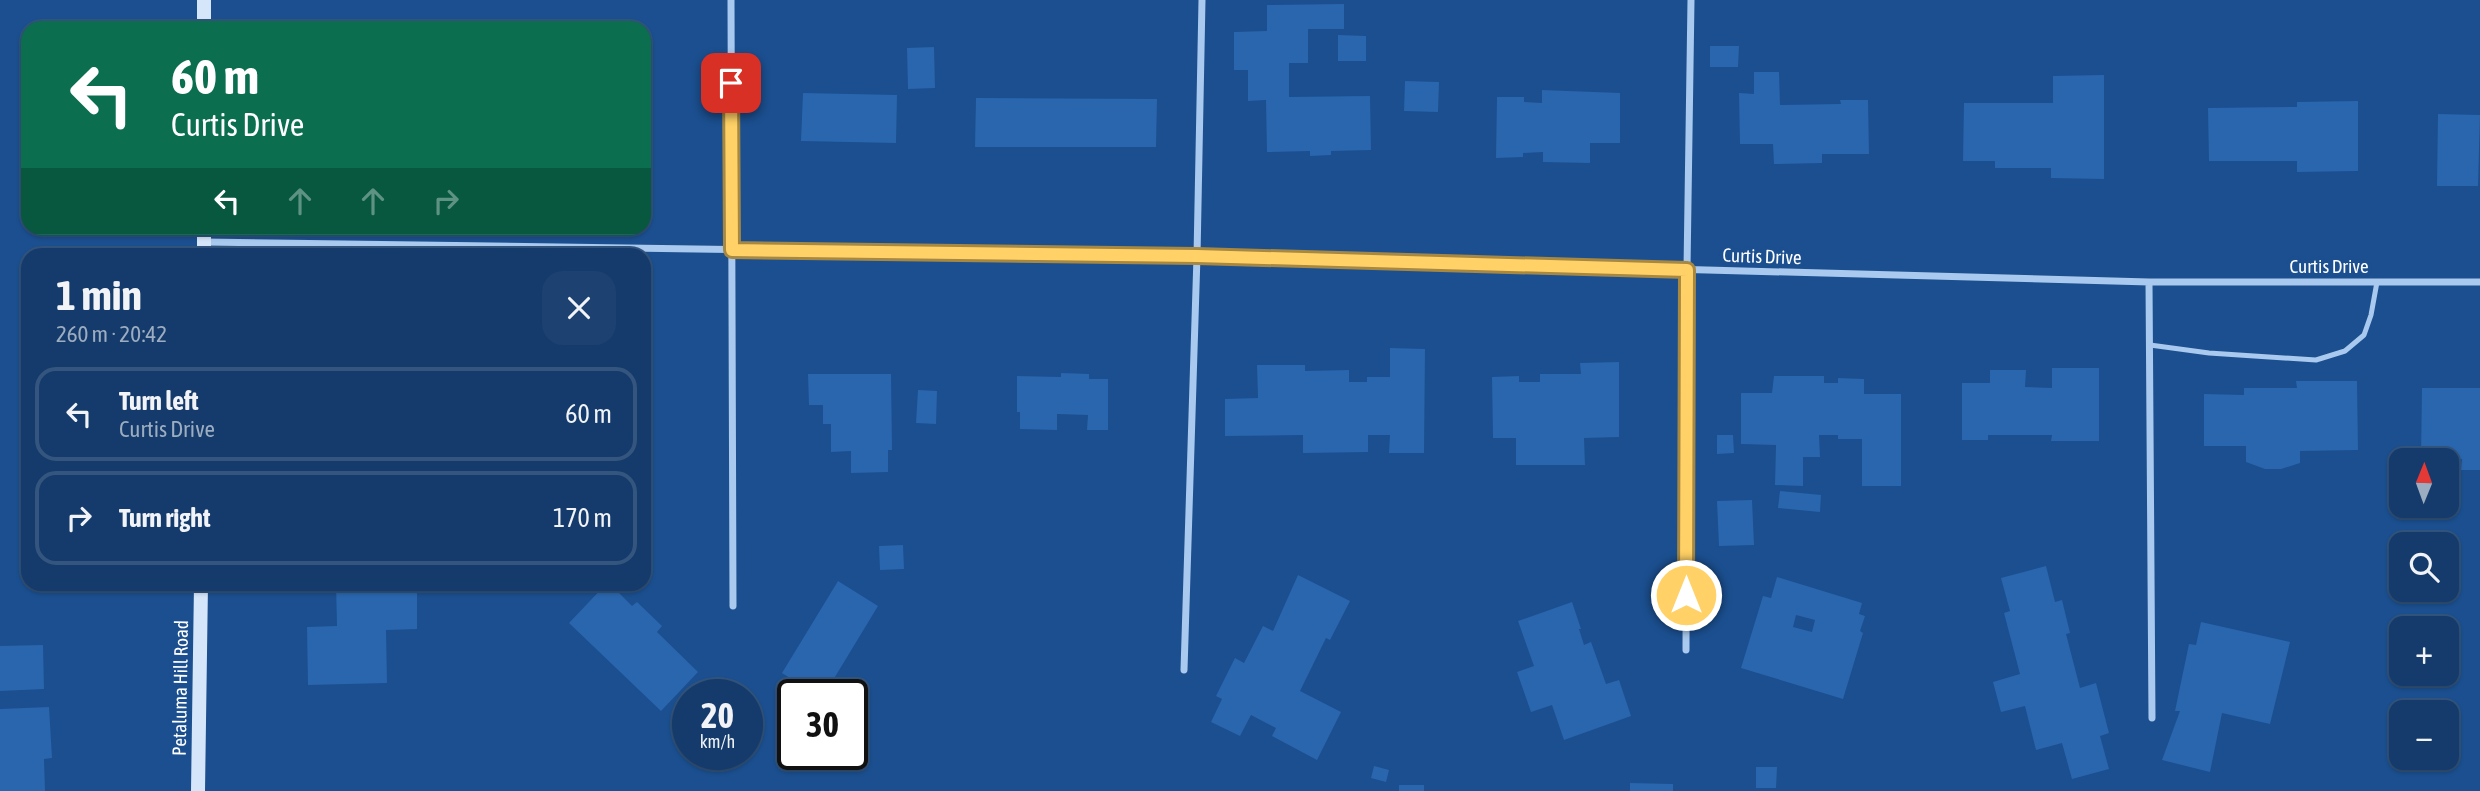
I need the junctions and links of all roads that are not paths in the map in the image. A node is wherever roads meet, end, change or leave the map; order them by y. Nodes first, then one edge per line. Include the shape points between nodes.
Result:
1 (205, 0) edge
2 (731, 0) edge
3 (1202, 0) edge
4 (1691, 0) edge
5 (204, 21) edge
6 (204, 242) edge
7 (600, 248) edge
8 (651, 249) edge
9 (732, 250) junction
10 (1197, 256) junction
11 (1687, 270) junction
12 (2149, 282) junction
13 (2377, 282) junction
14 (2480, 282) edge
15 (2150, 345) junction
16 (201, 591) edge
17 (733, 606) dead end
18 (1686, 650) dead end
19 (1184, 670) dead end
20 (2152, 718) dead end
21 (198, 791) edge

1 - 5 main road
2 - 9 street
3 - 10 street
4 - 11 street
6 - 7 street, Curtis Drive
8 - 9 street, Curtis Drive
9 - 10 street, Curtis Drive
9 - 17 street
10 - 11 street, Curtis Drive
10 - 19 street
11 - 12 street, Curtis Drive
11 - 18 street
12 - 13 street, Curtis Drive
12 - 15 street
13 - 14 street, Curtis Drive
13 - 15 lane via 2364,335 2345,351 2316,360
15 - 20 street
16 - 21 main road, Petaluma Hill Road

